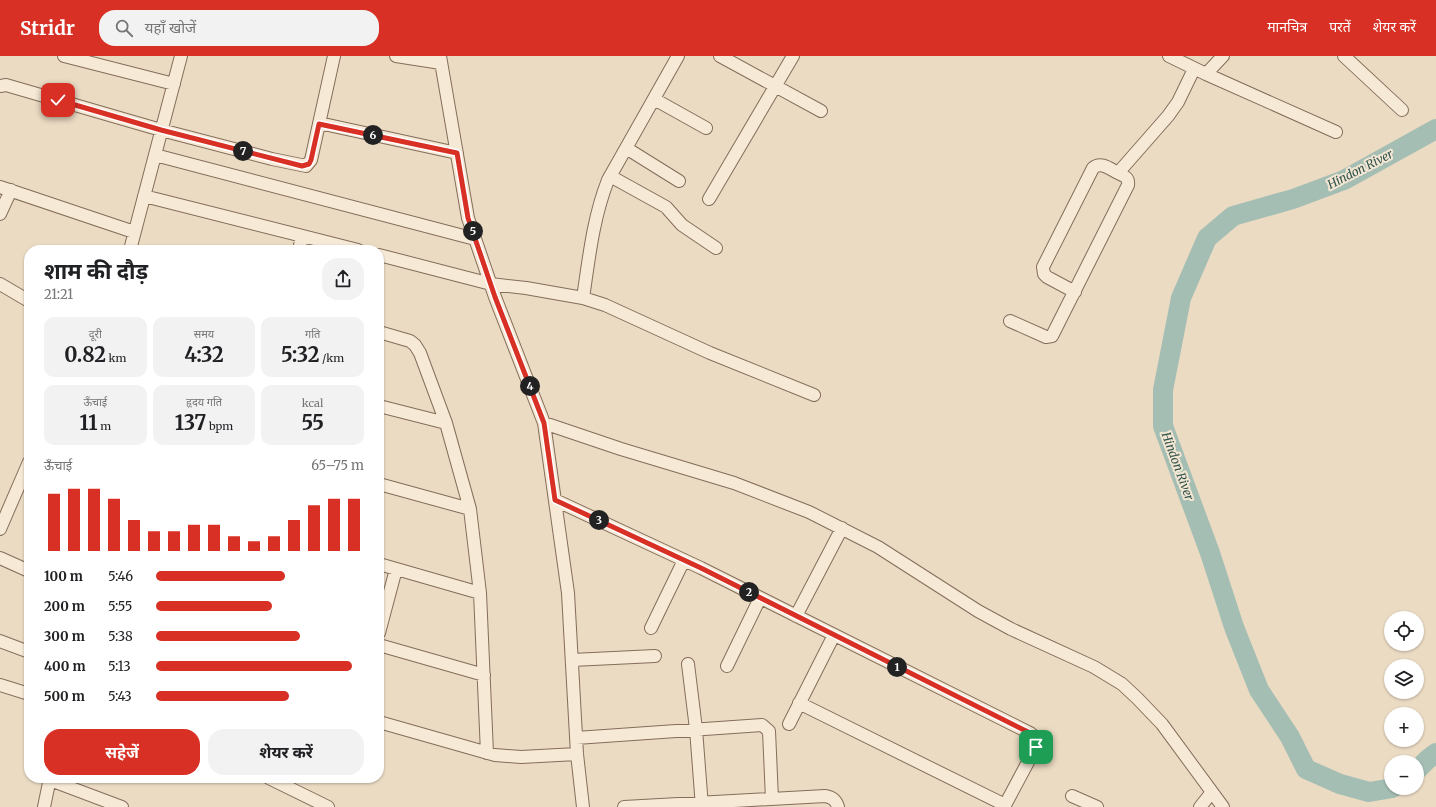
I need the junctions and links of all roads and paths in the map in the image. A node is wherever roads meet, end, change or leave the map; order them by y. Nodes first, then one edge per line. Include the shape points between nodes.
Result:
1 (64, 56) edge
2 (181, 56) edge
3 (334, 56) edge
4 (396, 56) edge
5 (678, 56) edge
6 (720, 56) edge
7 (793, 56) edge
8 (1169, 56) edge
9 (1223, 56) edge
10 (1344, 56) edge
11 (440, 60) edge
12 (104, 61) edge
13 (1194, 69) junction
14 (1206, 74) junction
15 (174, 84) junction
16 (0, 86) edge
17 (775, 86) junction
18 (654, 99) junction
19 (1402, 110) dead end
20 (821, 111) dead end
21 (319, 124) junction
22 (706, 128) dead end
23 (161, 130) junction
24 (1336, 132) dead end
25 (626, 148) junction
26 (457, 153) junction
27 (155, 156) junction
28 (1118, 173) junction
29 (610, 176) junction
30 (679, 181) dead end
31 (5, 189) edge
32 (144, 196) junction
33 (709, 199) dead end
34 (0, 214) edge
35 (134, 232) junction
36 (302, 236) junction
37 (475, 239) junction
38 (131, 245) edge
39 (299, 245) edge
40 (338, 245) edge
41 (716, 248) dead end
42 (384, 256) edge
43 (0, 284) edge
44 (491, 284) junction
45 (1075, 292) junction
46 (24, 298) edge
47 (583, 298) junction
48 (1010, 321) dead end
49 (384, 333) edge
50 (814, 395) dead end
51 (384, 407) edge
52 (446, 423) junction
53 (544, 423) junction
54 (24, 474) edge
55 (384, 485) edge
56 (555, 500) junction
57 (470, 509) junction
58 (842, 528) junction
59 (0, 529) edge
60 (0, 558) edge
61 (684, 560) junction
62 (384, 565) edge
63 (24, 569) edge
64 (396, 569) junction
65 (480, 593) junction
66 (760, 598) junction
67 (384, 614) edge
68 (796, 616) junction
69 (651, 628) dead end
70 (834, 635) junction
71 (0, 641) edge
72 (384, 646) edge
73 (24, 650) edge
74 (655, 656) dead end
75 (572, 660) junction
76 (688, 664) dead end
77 (727, 666) dead end
78 (484, 675) junction
79 (0, 685) edge
80 (24, 692) edge
81 (799, 703) junction
82 (384, 723) edge
83 (789, 724) dead end
84 (696, 729) junction
85 (576, 738) junction
86 (487, 753) junction
87 (577, 754) junction
88 (49, 783) edge
89 (60, 783) edge
90 (279, 783) edge
91 (1212, 792) junction
92 (1072, 796) dead end
93 (772, 799) junction
94 (702, 805) edge
95 (1004, 806) edge
96 (44, 807) edge
97 (122, 807) edge
98 (328, 807) edge
99 (583, 807) edge
100 (624, 807) edge
101 (838, 807) edge
102 (1097, 807) edge
103 (1200, 807) edge
104 (1223, 807) edge

1 - 12 street
2 - 15 street
3 - 21 street
4 - 11 street
5 - 18 street
6 - 17 street
7 - 17 street
8 - 13 street
9 - 14 street
10 - 19 street
11 - 26 street
12 - 15 street
13 - 14 street
13 - 28 street via 1168,116
14 - 24 street
15 - 23 street
16 - 23 street
17 - 20 street
17 - 33 street
18 - 22 street
18 - 25 street
21 - 23 street via 311,160 309,164 302,166
21 - 26 street
23 - 27 street
25 - 29 street
25 - 30 street
26 - 37 street via 468,218
27 - 32 street
27 - 37 street
28 - 45 street via 1127,177 1128,185
28 - 45 street via 1101,165 1093,168 1043,267 1047,277
29 - 41 street via 666,207 682,225
29 - 47 street via 595,223
31 - 34 street
31 - 35 street
32 - 35 street
32 - 36 street
35 - 38 street
36 - 39 street
36 - 40 street
37 - 44 street
42 - 44 street
43 - 46 street
44 - 47 street
44 - 53 street
45 - 48 street via 1052,336 1046,337
47 - 50 street via 605,305 710,353
49 - 52 street via 410,341 415,345
51 - 52 street
52 - 57 street
53 - 56 street
53 - 58 street via 734,483 809,512
54 - 59 street
55 - 57 street
56 - 61 street
56 - 75 street via 568,593
57 - 65 street
58 - 68 street
58 - 91 street via 878,547 978,611 1094,667 1122,684 1162,724
60 - 63 street
61 - 66 street
61 - 69 street
62 - 64 street
64 - 65 street
64 - 67 street
65 - 78 street
66 - 68 street
66 - 77 street
68 - 70 street
70 - 81 street
70 - 95 street via 1035,737 1036,747
71 - 73 street
72 - 78 street
74 - 75 street
75 - 85 street
76 - 84 street
78 - 86 street
79 - 80 street
81 - 83 street
81 - 95 street
82 - 86 street
84 - 85 street
84 - 93 street via 758,725 766,727
84 - 94 street
85 - 87 street
86 - 87 street via 521,757
87 - 99 street
88 - 96 street
89 - 97 street
90 - 98 street
91 - 103 street
91 - 104 street
92 - 102 street
93 - 94 street
93 - 101 street via 831,797
94 - 100 street

